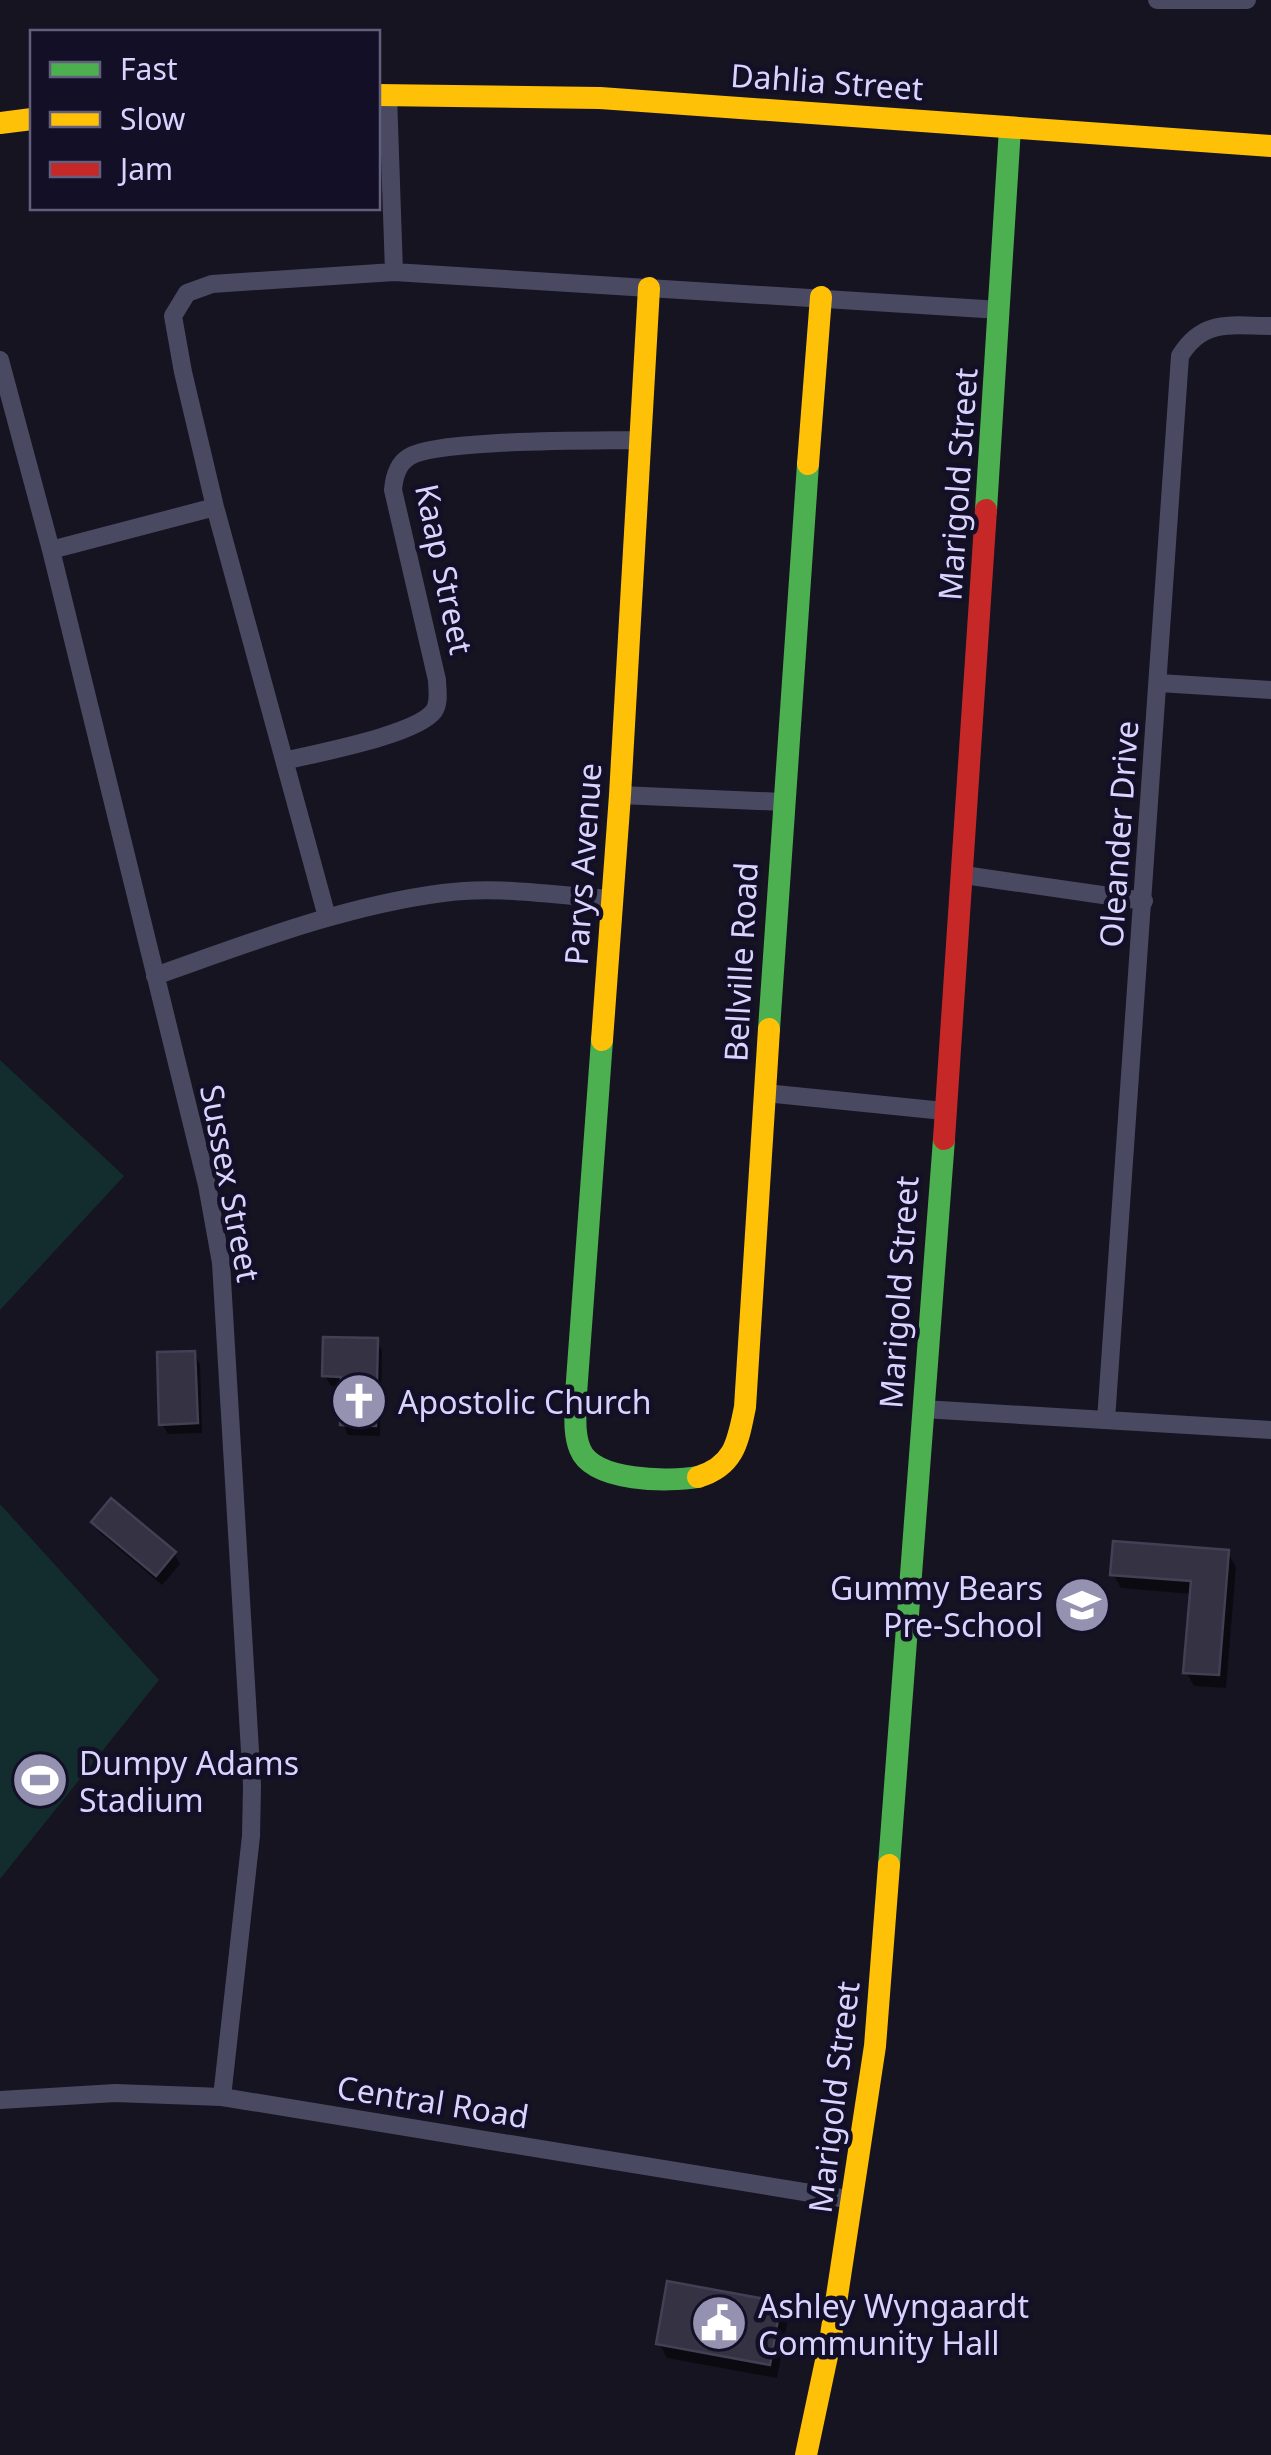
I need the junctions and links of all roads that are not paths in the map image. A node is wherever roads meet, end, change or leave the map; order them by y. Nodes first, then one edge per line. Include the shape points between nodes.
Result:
1 (1156, 0) edge
2 (1247, 0) edge
3 (383, 95) edge
4 (30, 119) edge
5 (0, 123) edge
6 (1010, 128) junction
7 (1271, 146) edge
8 (394, 272) junction
9 (649, 288) junction
10 (822, 296) junction
11 (1000, 310) junction
12 (1271, 326) edge
13 (0, 360) edge
14 (640, 440) junction
15 (215, 508) junction
16 (51, 550) junction
17 (1159, 684) junction
18 (1271, 690) edge
19 (284, 762) junction
20 (620, 795) junction
21 (783, 802) junction
22 (964, 875) junction
23 (612, 899) junction
24 (1144, 901) junction
25 (326, 917) junction
26 (155, 976) junction
27 (765, 1094) junction
28 (944, 1111) junction
29 (922, 1409) junction
30 (1106, 1420) junction
31 (1271, 1429) edge
32 (578, 1444) joint
33 (222, 2097) junction
34 (0, 2100) edge
35 (853, 2200) junction
36 (806, 2455) edge

1 - 2 street
3 - 6 street, Dahlia Street via 600,98
3 - 8 street
4 - 5 street
6 - 7 street, Dahlia Street
6 - 11 street, Marigold Street
8 - 9 street
8 - 15 street via 212,284 187,293 174,316 176,338
9 - 10 street
9 - 14 street, Parys Avenue
10 - 11 street
10 - 21 street, Bellville Road
11 - 22 street, Marigold Street
12 - 17 street, Oleander Drive via 1207,329 1180,356
13 - 16 street, Sussex Street
14 - 19 street, Kaap Street via 502,444 407,457 393,490 438,700 433,712 408,729
14 - 20 street, Parys Avenue
15 - 16 street
15 - 19 street
16 - 26 street, Sussex Street
17 - 18 street
17 - 24 street, Oleander Drive
19 - 25 street
20 - 21 street
20 - 23 street, Parys Avenue
21 - 27 street, Bellville Road
22 - 24 street
22 - 28 street, Marigold Street
23 - 25 street via 444,893
23 - 32 street, Parys Avenue via 576,1394
24 - 30 street, Oleander Drive
25 - 26 street
26 - 33 street, Sussex Street via 221,1263 240,1556 251,1836
27 - 28 street
27 - 32 street, Bellville Road via 745,1407 730,1459 696,1478 624,1476 594,1466
28 - 29 street, Marigold Street
29 - 30 street
29 - 35 street, Marigold Street via 877,2028
30 - 31 street
33 - 34 street, Central Road via 115,2093
33 - 35 street, Central Road
35 - 36 street, Marigold Street

